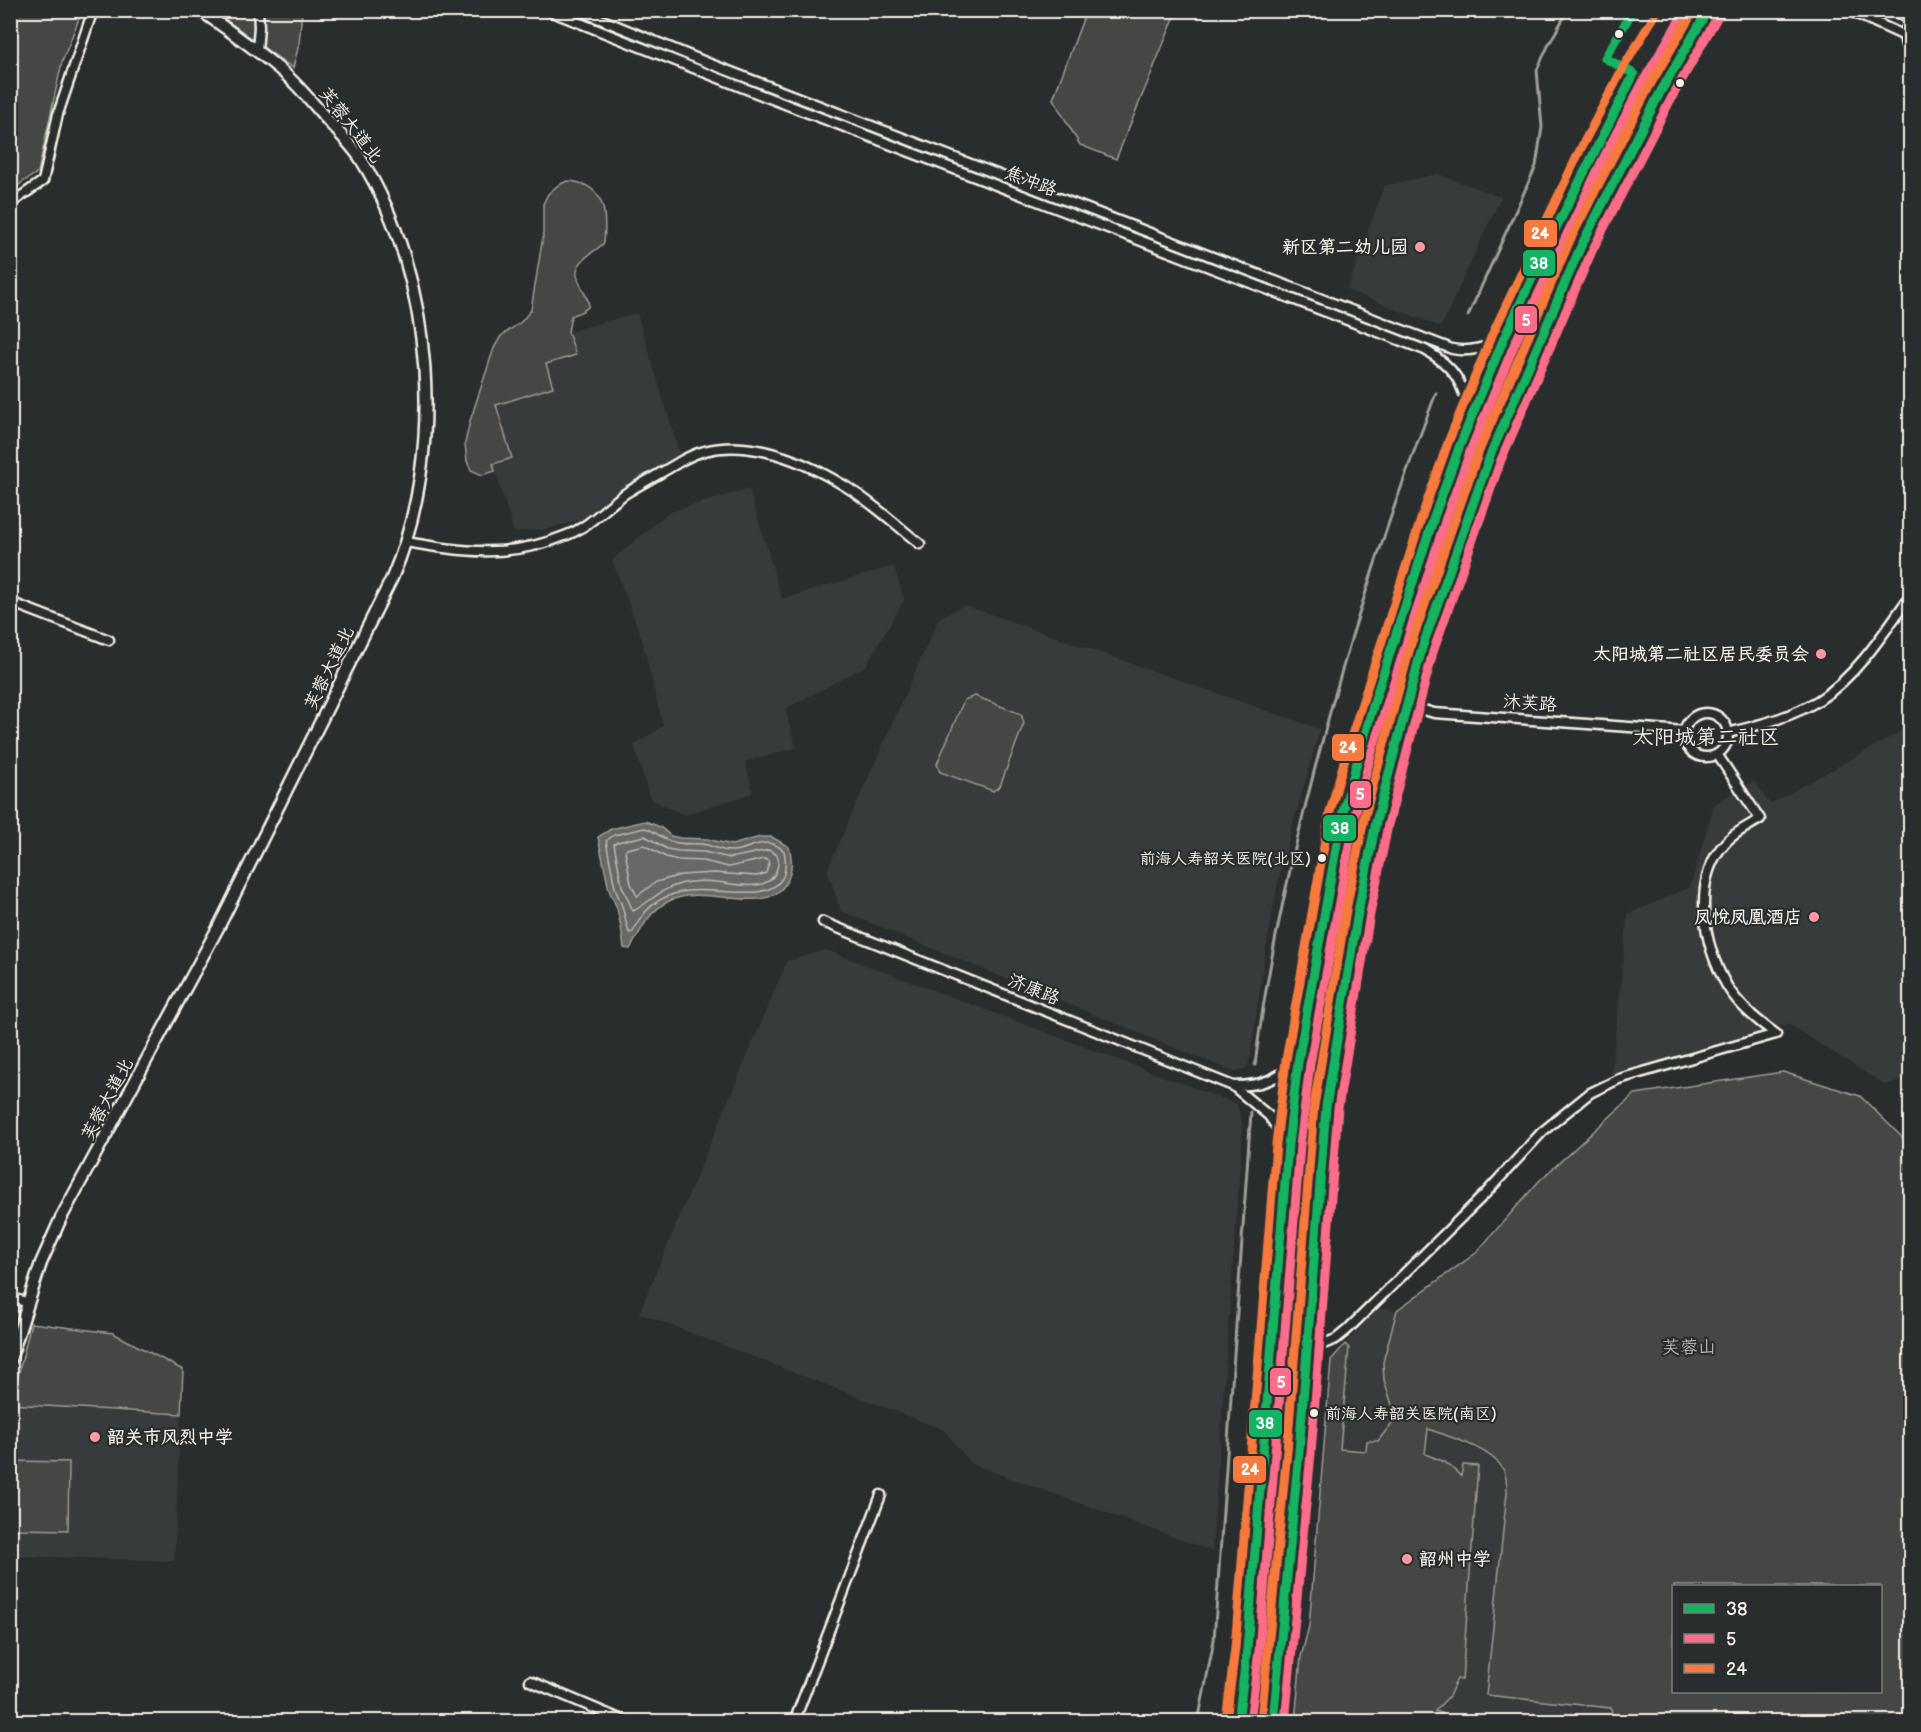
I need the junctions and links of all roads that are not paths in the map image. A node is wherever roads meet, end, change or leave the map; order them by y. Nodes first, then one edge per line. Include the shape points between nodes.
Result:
1 (93, 10) edge
2 (200, 10) edge
3 (258, 10) edge
4 (547, 10) edge
5 (578, 10) edge
6 (1671, 10) edge
7 (1708, 10) edge
8 (1848, 10) edge
9 (1891, 10) edge
10 (1911, 21) edge
11 (1905, 36) junction
12 (257, 51) junction
13 (1911, 52) edge
14 (10, 206) edge
15 (1504, 338) junction
16 (1471, 417) junction
17 (406, 542) junction
18 (920, 544) dead end
19 (1911, 596) edge
20 (10, 602) edge
21 (109, 640) dead end
22 (1376, 696) junction
23 (1407, 706) junction
24 (1685, 731) junction
25 (1728, 733) junction
26 (1717, 754) junction
27 (823, 922) dead end
28 (1298, 1062) junction
29 (1233, 1086) junction
30 (1288, 1145) junction
31 (10, 1298) edge
32 (27, 1302) junction
33 (1306, 1352) junction
34 (10, 1360) edge
35 (881, 1495) dead end
36 (530, 1681) dead end
37 (627, 1722) edge
38 (794, 1722) edge
39 (1238, 1722) edge
40 (1273, 1722) edge

1 - 14 street via 58,114 44,181
2 - 12 main road, 芙蓉大道北
3 - 12 street
4 - 16 street, 焦冲路 via 1425,350 1443,361 1456,376
5 - 15 street, 焦冲路 via 1452,349 1480,348
6 - 15 main road via 1594,150
7 - 23 main road via 1618,172 1519,385 1443,586
8 - 11 street
9 - 10 street
10 - 11 street
11 - 13 street
12 - 17 main road, 芙蓉大道北 via 306,94 361,160 386,206 409,270 420,326 425,416 421,476
15 - 16 main road
16 - 22 main road
17 - 18 street via 474,552 540,544 590,522 627,493 684,459 733,447 793,460 825,475 846,486
17 - 32 main road, 芙蓉大道北 via 388,586 219,926 61,1218
19 - 25 street via 1854,669 1830,692 1798,710
20 - 21 street
22 - 23 street, 沐芙路
22 - 28 main road via 1342,815
23 - 24 street, 沐芙路 via 1434,713
23 - 33 main road via 1376,822 1334,1048
24 - 25 street via 1692,719 1711,714 1723,720
24 - 26 street via 1687,745 1697,754
25 - 26 street via 1726,745
26 - 33 street via 1760,819 1727,840 1709,869 1704,892 1706,930 1713,957 1728,987 1758,1022 1776,1034 1619,1079 1590,1093 1542,1132 1342,1336
27 - 29 street, 济康路
28 - 29 street, 济康路 via 1260,1085
28 - 30 main road
29 - 30 street, 济康路 via 1269,1116
30 - 39 main road
31 - 32 street
32 - 34 main road, 芙蓉大道北
33 - 40 main road
35 - 38 street
36 - 37 street

